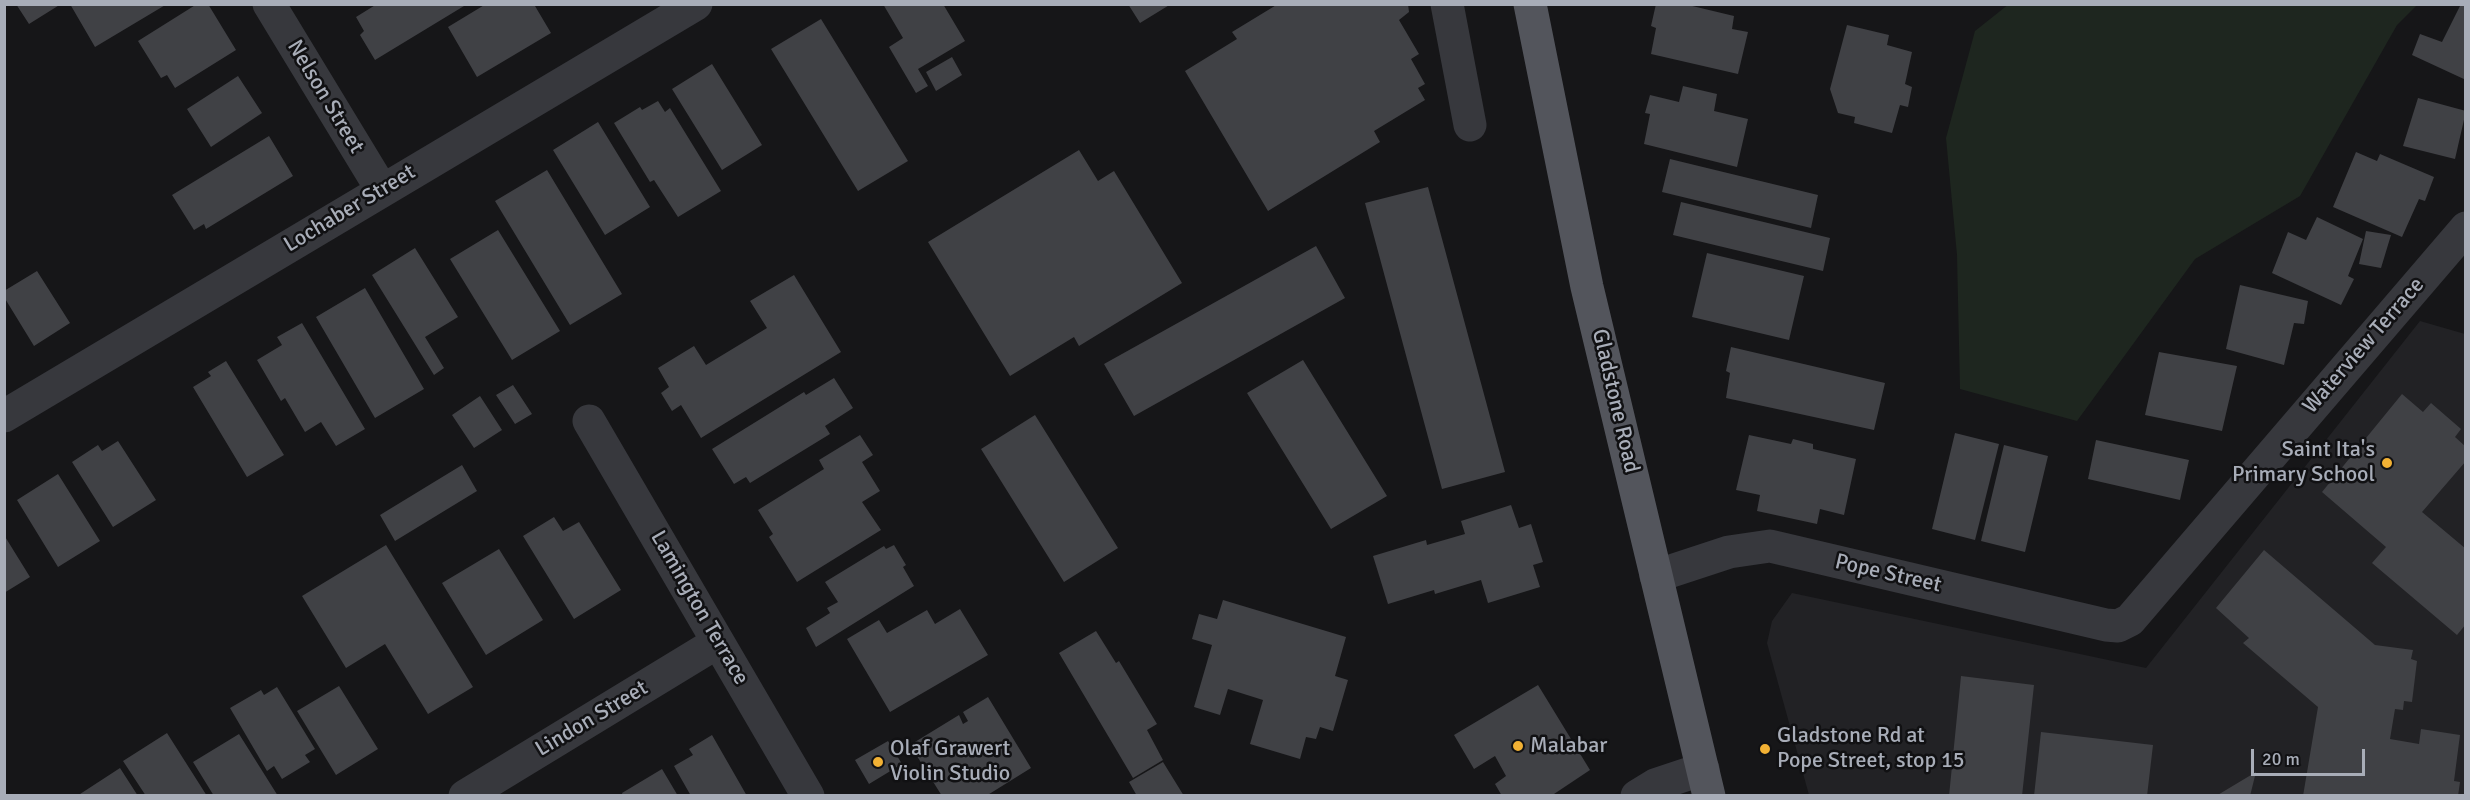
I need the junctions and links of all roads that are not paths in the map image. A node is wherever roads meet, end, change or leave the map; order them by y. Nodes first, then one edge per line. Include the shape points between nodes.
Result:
1 (270, 4) edge
2 (696, 4) edge
3 (1447, 4) edge
4 (1530, 4) edge
5 (1470, 125) dead end
6 (382, 190) junction
7 (2466, 228) edge
8 (4, 416) edge
9 (589, 421) dead end
10 (1656, 576) junction
11 (2121, 625) joint
12 (718, 642) junction
13 (1706, 782) edge
14 (465, 795) edge
15 (808, 795) edge
16 (1637, 795) edge

1 - 6 street, Nelson Street
2 - 6 street, Lochaber Street
3 - 5 street
4 - 10 main road, Gladstone Road via 1587,287
6 - 8 street, Lochaber Street
7 - 11 street, Waterview Terrace via 2130,620
9 - 12 street, Lamington Terrace
10 - 11 street, Pope Street via 1729,552 1770,546 2106,625
10 - 13 main road, Gladstone Road
12 - 14 street, Lindon Street
12 - 15 street, Lamington Terrace
13 - 16 street via 1654,785

